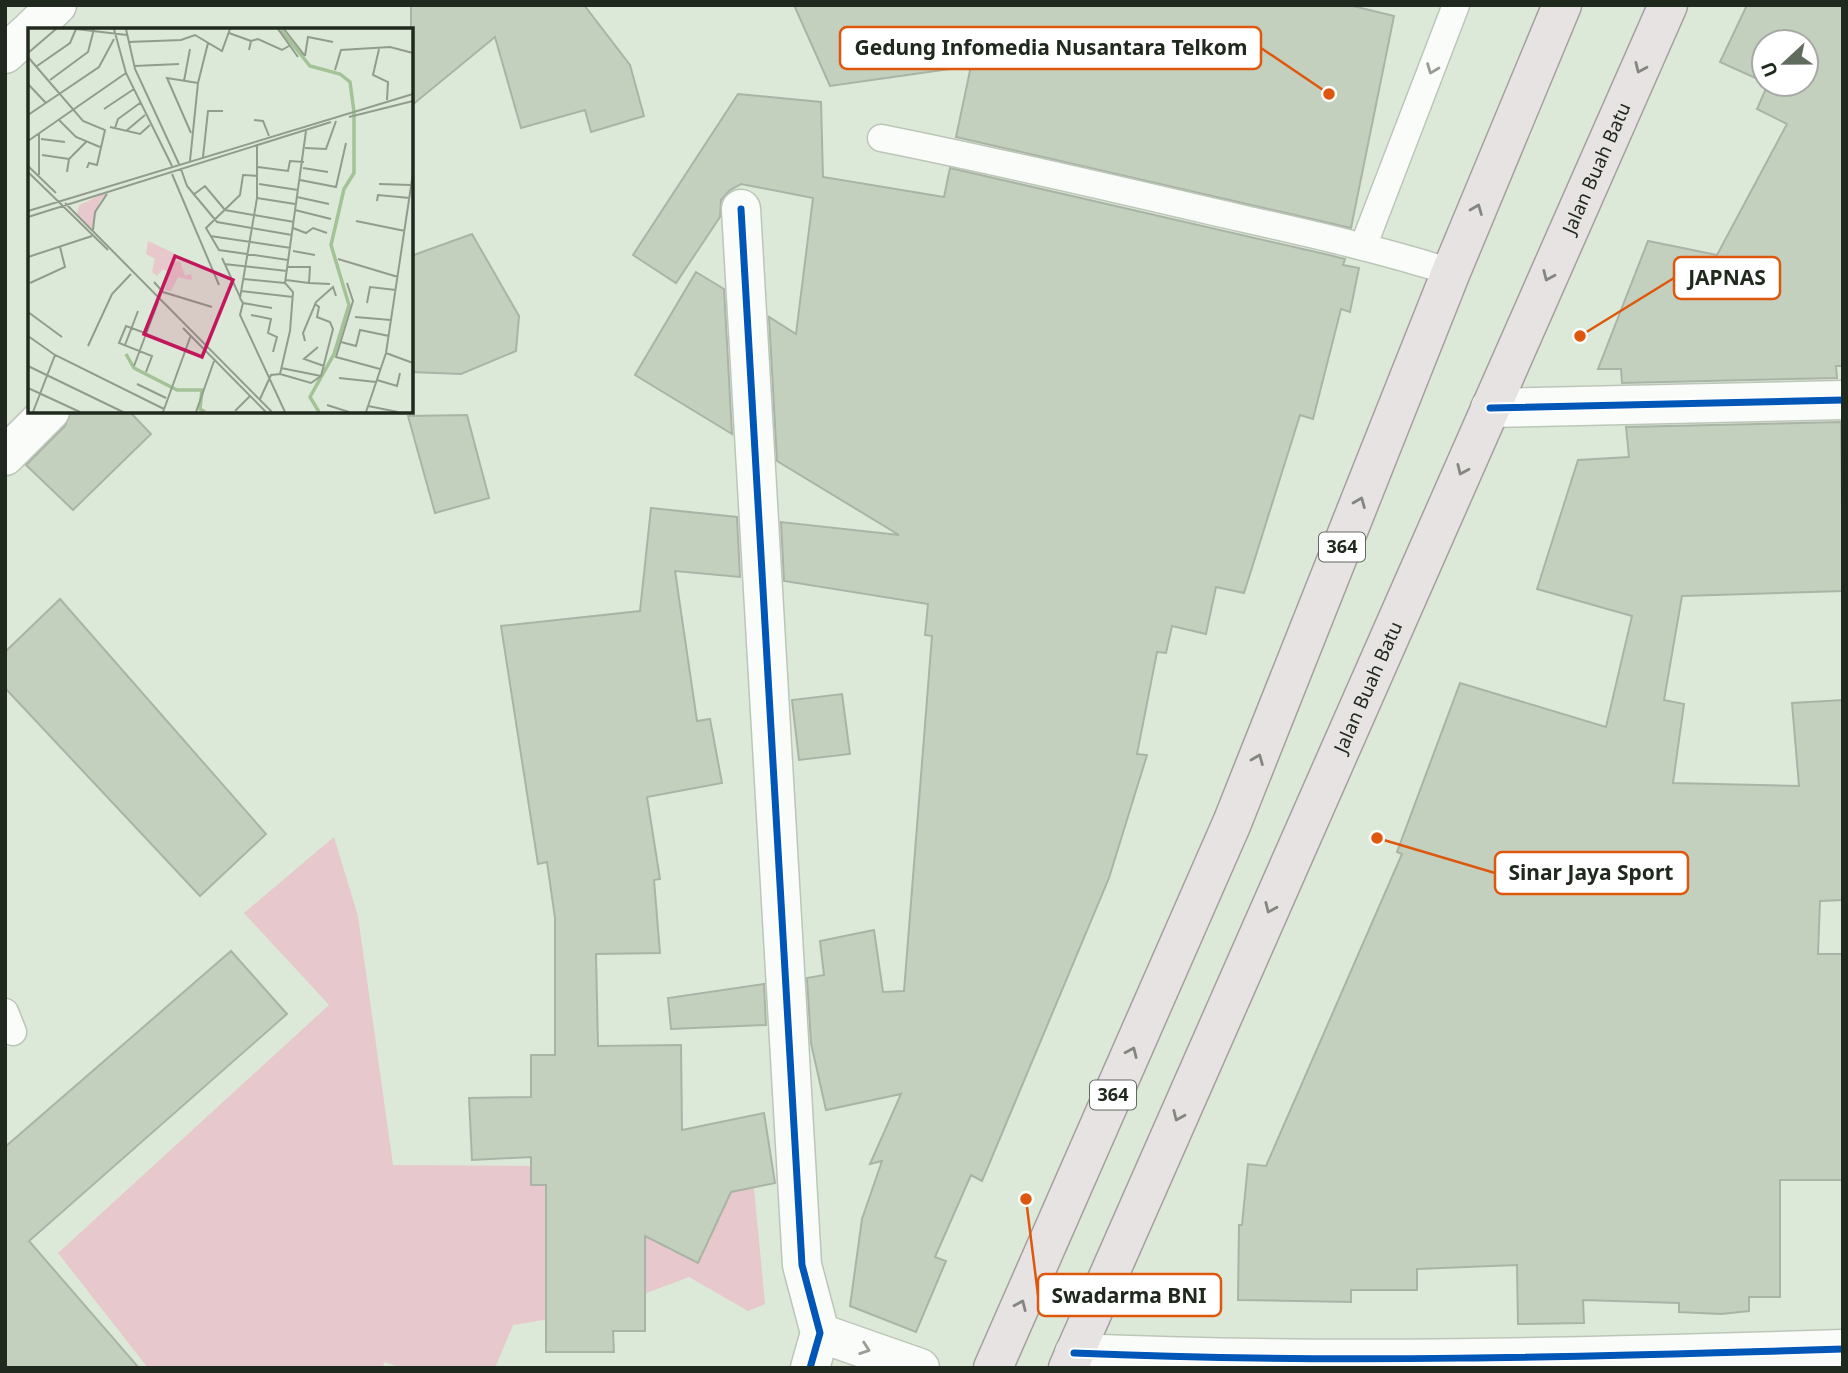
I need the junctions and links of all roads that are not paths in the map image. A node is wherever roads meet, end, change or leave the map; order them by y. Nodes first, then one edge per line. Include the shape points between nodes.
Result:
1 (57, 5) edge
2 (1456, 5) edge
3 (1562, 5) edge
4 (1668, 5) edge
5 (32, 28) edge
6 (28, 32) edge
7 (5, 54) edge
8 (881, 138) dead end
9 (741, 209) dead end
10 (1363, 247) junction
11 (1451, 272) junction
12 (1843, 400) edge
13 (1490, 408) junction
14 (48, 413) edge
15 (5, 456) edge
16 (815, 1351) edge
17 (1828, 1356) edge
18 (1071, 1361) edge
19 (920, 1368) edge
20 (993, 1368) edge

1 - 5 street
2 -> 10 lane
11 -> 3 main road, 364
4 -> 13 main road, Jalan Buah Batu
6 - 7 street
8 - 10 lane via 981,157
9 - 16 street via 802,1265
10 - 11 lane
20 -> 11 main road, 364 via 1232,823
12 - 13 street
13 -> 18 main road, Jalan Buah Batu
14 - 15 street
16 -> 19 street
17 - 18 street

